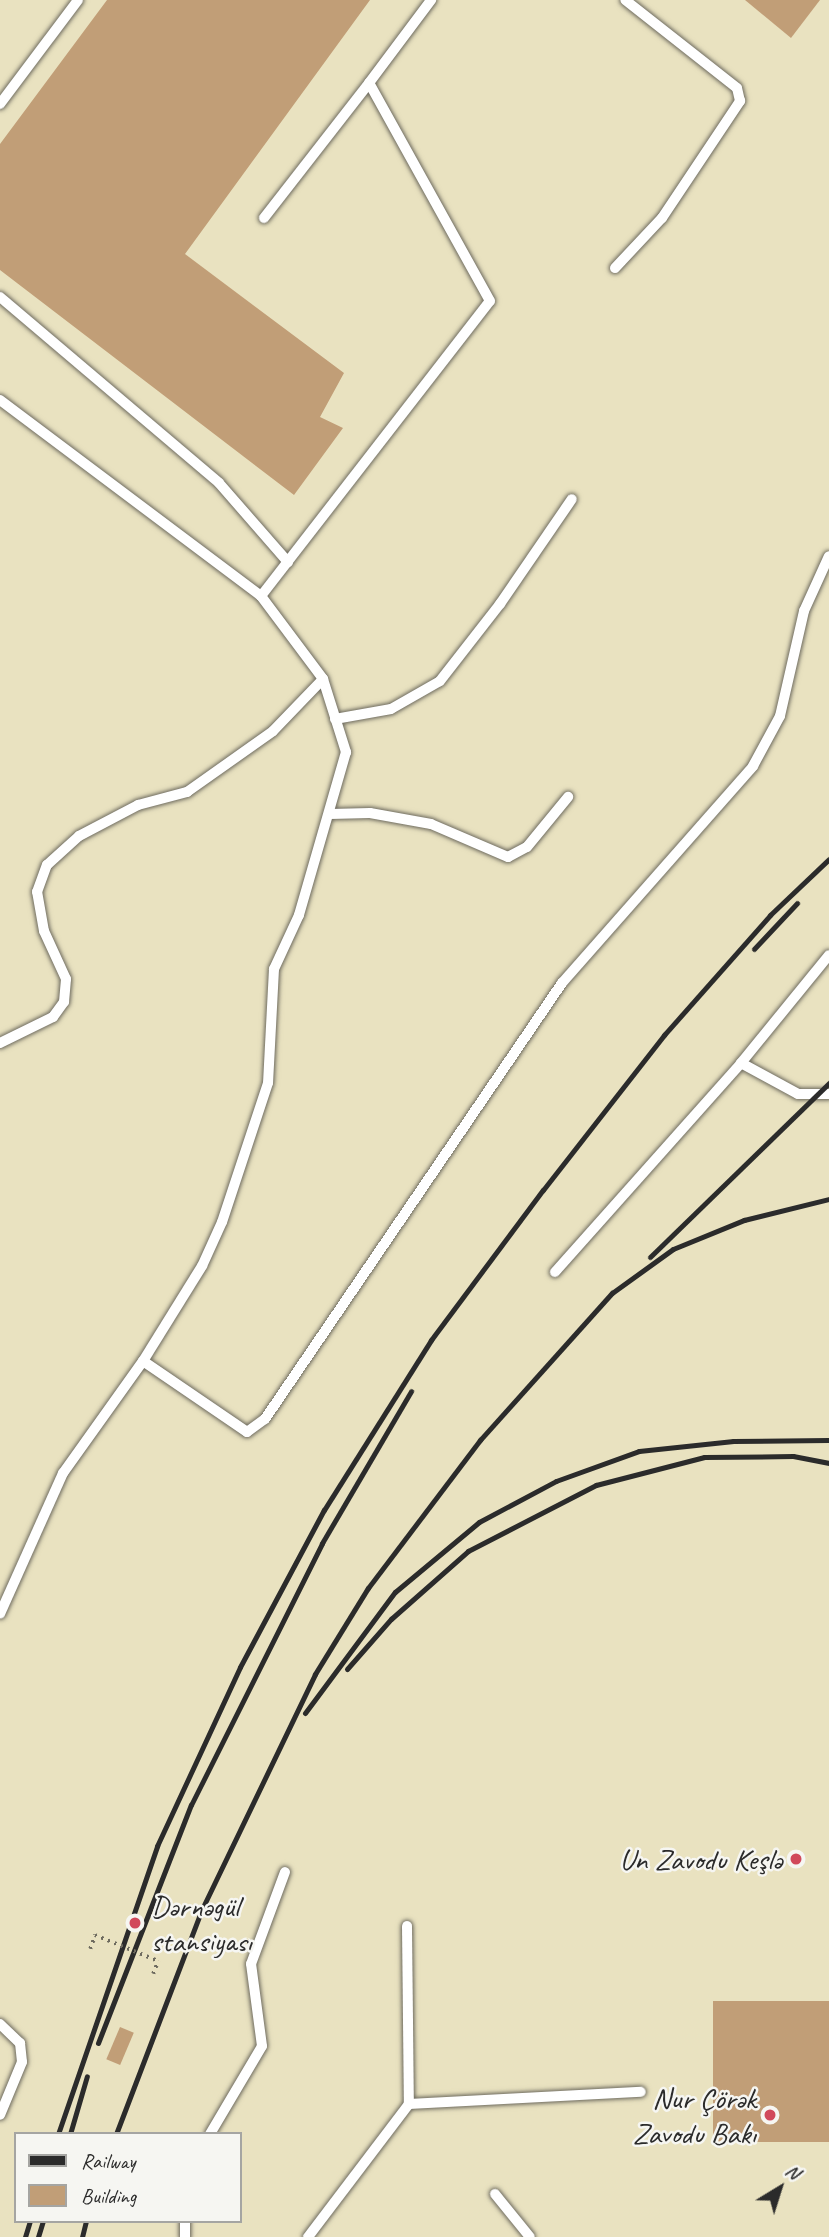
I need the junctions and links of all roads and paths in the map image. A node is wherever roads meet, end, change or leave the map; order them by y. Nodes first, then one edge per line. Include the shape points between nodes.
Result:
1 (78, 0) edge
2 (431, 0) edge
3 (625, 0) edge
4 (369, 83) junction
5 (0, 104) edge
6 (264, 218) dead end
7 (615, 268) dead end
8 (0, 297) edge
9 (0, 400) edge
10 (572, 499) dead end
11 (829, 556) edge
12 (288, 562) junction
13 (261, 596) junction
14 (323, 679) junction
15 (335, 719) junction
16 (568, 797) dead end
17 (330, 814) junction
18 (829, 955) edge
19 (0, 1043) edge
20 (741, 1063) junction
21 (829, 1094) edge
22 (555, 1272) dead end
23 (142, 1361) junction
24 (0, 1614) edge
25 (285, 1872) dead end
26 (407, 1926) dead end
27 (90, 1949) dead end
28 (153, 1974) dead end
29 (0, 2024) edge
30 (641, 2092) dead end
31 (409, 2104) junction
32 (0, 2115) edge
33 (211, 2132) edge
34 (495, 2194) dead end
35 (308, 2237) edge
36 (530, 2237) edge

1 - 5 lane
2 - 4 lane
3 - 7 lane via 737,88 740,102 662,218
4 - 6 lane
4 - 12 lane via 490,301
8 - 12 lane via 219,484
9 - 13 lane
10 - 15 lane via 440,681 391,709
11 - 23 lane via 804,611 780,716 753,766 562,983 265,1419 247,1432
12 - 13 lane
13 - 14 lane
14 - 15 lane
14 - 19 lane via 273,731 187,792 138,806 79,836 47,864 37,892 44,931 66,979 64,1002 53,1017
15 - 17 lane via 346,752
16 - 17 lane via 527,847 508,857 431,824 370,813
17 - 23 lane via 299,915 274,969 268,1083 248,1148 202,1266
18 - 20 lane
20 - 21 lane via 798,1094
20 - 22 lane
23 - 24 lane via 62,1473
25 - 33 lane via 251,1964 262,2046
26 - 31 lane
27 - 28 path, bridge via 95,1935 158,1961
29 - 32 lane via 20,2043 22,2062
30 - 31 lane
31 - 35 lane
34 - 36 lane

